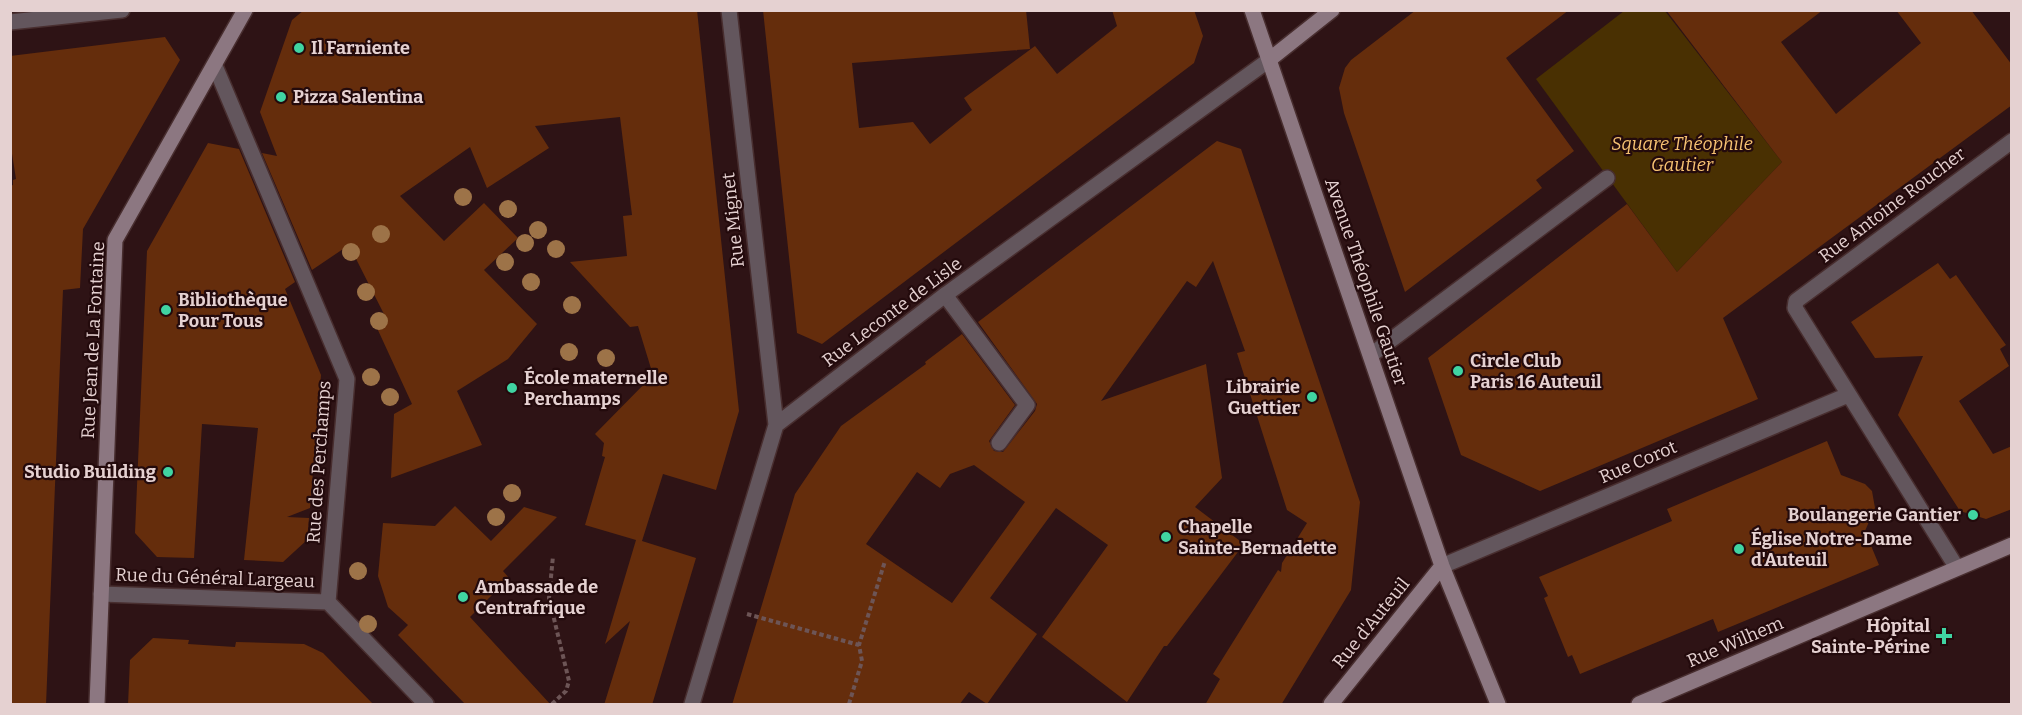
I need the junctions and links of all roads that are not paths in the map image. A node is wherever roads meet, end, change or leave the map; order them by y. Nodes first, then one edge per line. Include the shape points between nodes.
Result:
1 (122, 10) edge
2 (245, 10) edge
3 (729, 10) edge
4 (1252, 10) edge
5 (1332, 10) edge
6 (10, 22) edge
7 (1269, 60) junction
8 (215, 66) junction
9 (2012, 141) edge
10 (1607, 178) dead end
11 (945, 295) junction
12 (1371, 355) junction
13 (1848, 395) junction
14 (776, 424) junction
15 (999, 443) dead end
16 (2012, 545) edge
17 (1442, 566) junction
18 (1957, 568) junction
19 (101, 594) junction
20 (328, 602) junction
21 (97, 705) edge
22 (426, 705) edge
23 (693, 705) edge
24 (1330, 705) edge
25 (1498, 705) edge
26 (1639, 705) edge

1 - 6 street
2 - 8 street, Rue Jean de La Fontaine
3 - 14 street, Rue Mignet
4 - 7 street, Avenue Théophile Gautier
5 - 7 street
7 - 11 street, Rue Leconte de Lisle
7 - 12 street, Avenue Théophile Gautier
8 - 19 street, Rue Jean de La Fontaine via 115,240
8 - 20 street, Rue des Perchamps via 347,379
9 - 13 street, Rue Antoine Roucher via 1796,301 1795,308
10 - 12 street
11 - 14 street, Rue Leconte de Lisle
11 - 15 street via 1027,405
12 - 17 street, Avenue Théophile Gautier
13 - 17 street, Rue Corot
13 - 18 street
14 - 23 street
16 - 18 street, Rue Wilhem
17 - 24 street, Rue d'Auteuil
17 - 25 street, Avenue Théophile Gautier
18 - 26 street, Rue Wilhem
19 - 20 street, Rue du Général Largeau
19 - 21 street, Rue Jean de La Fontaine
20 - 22 street

